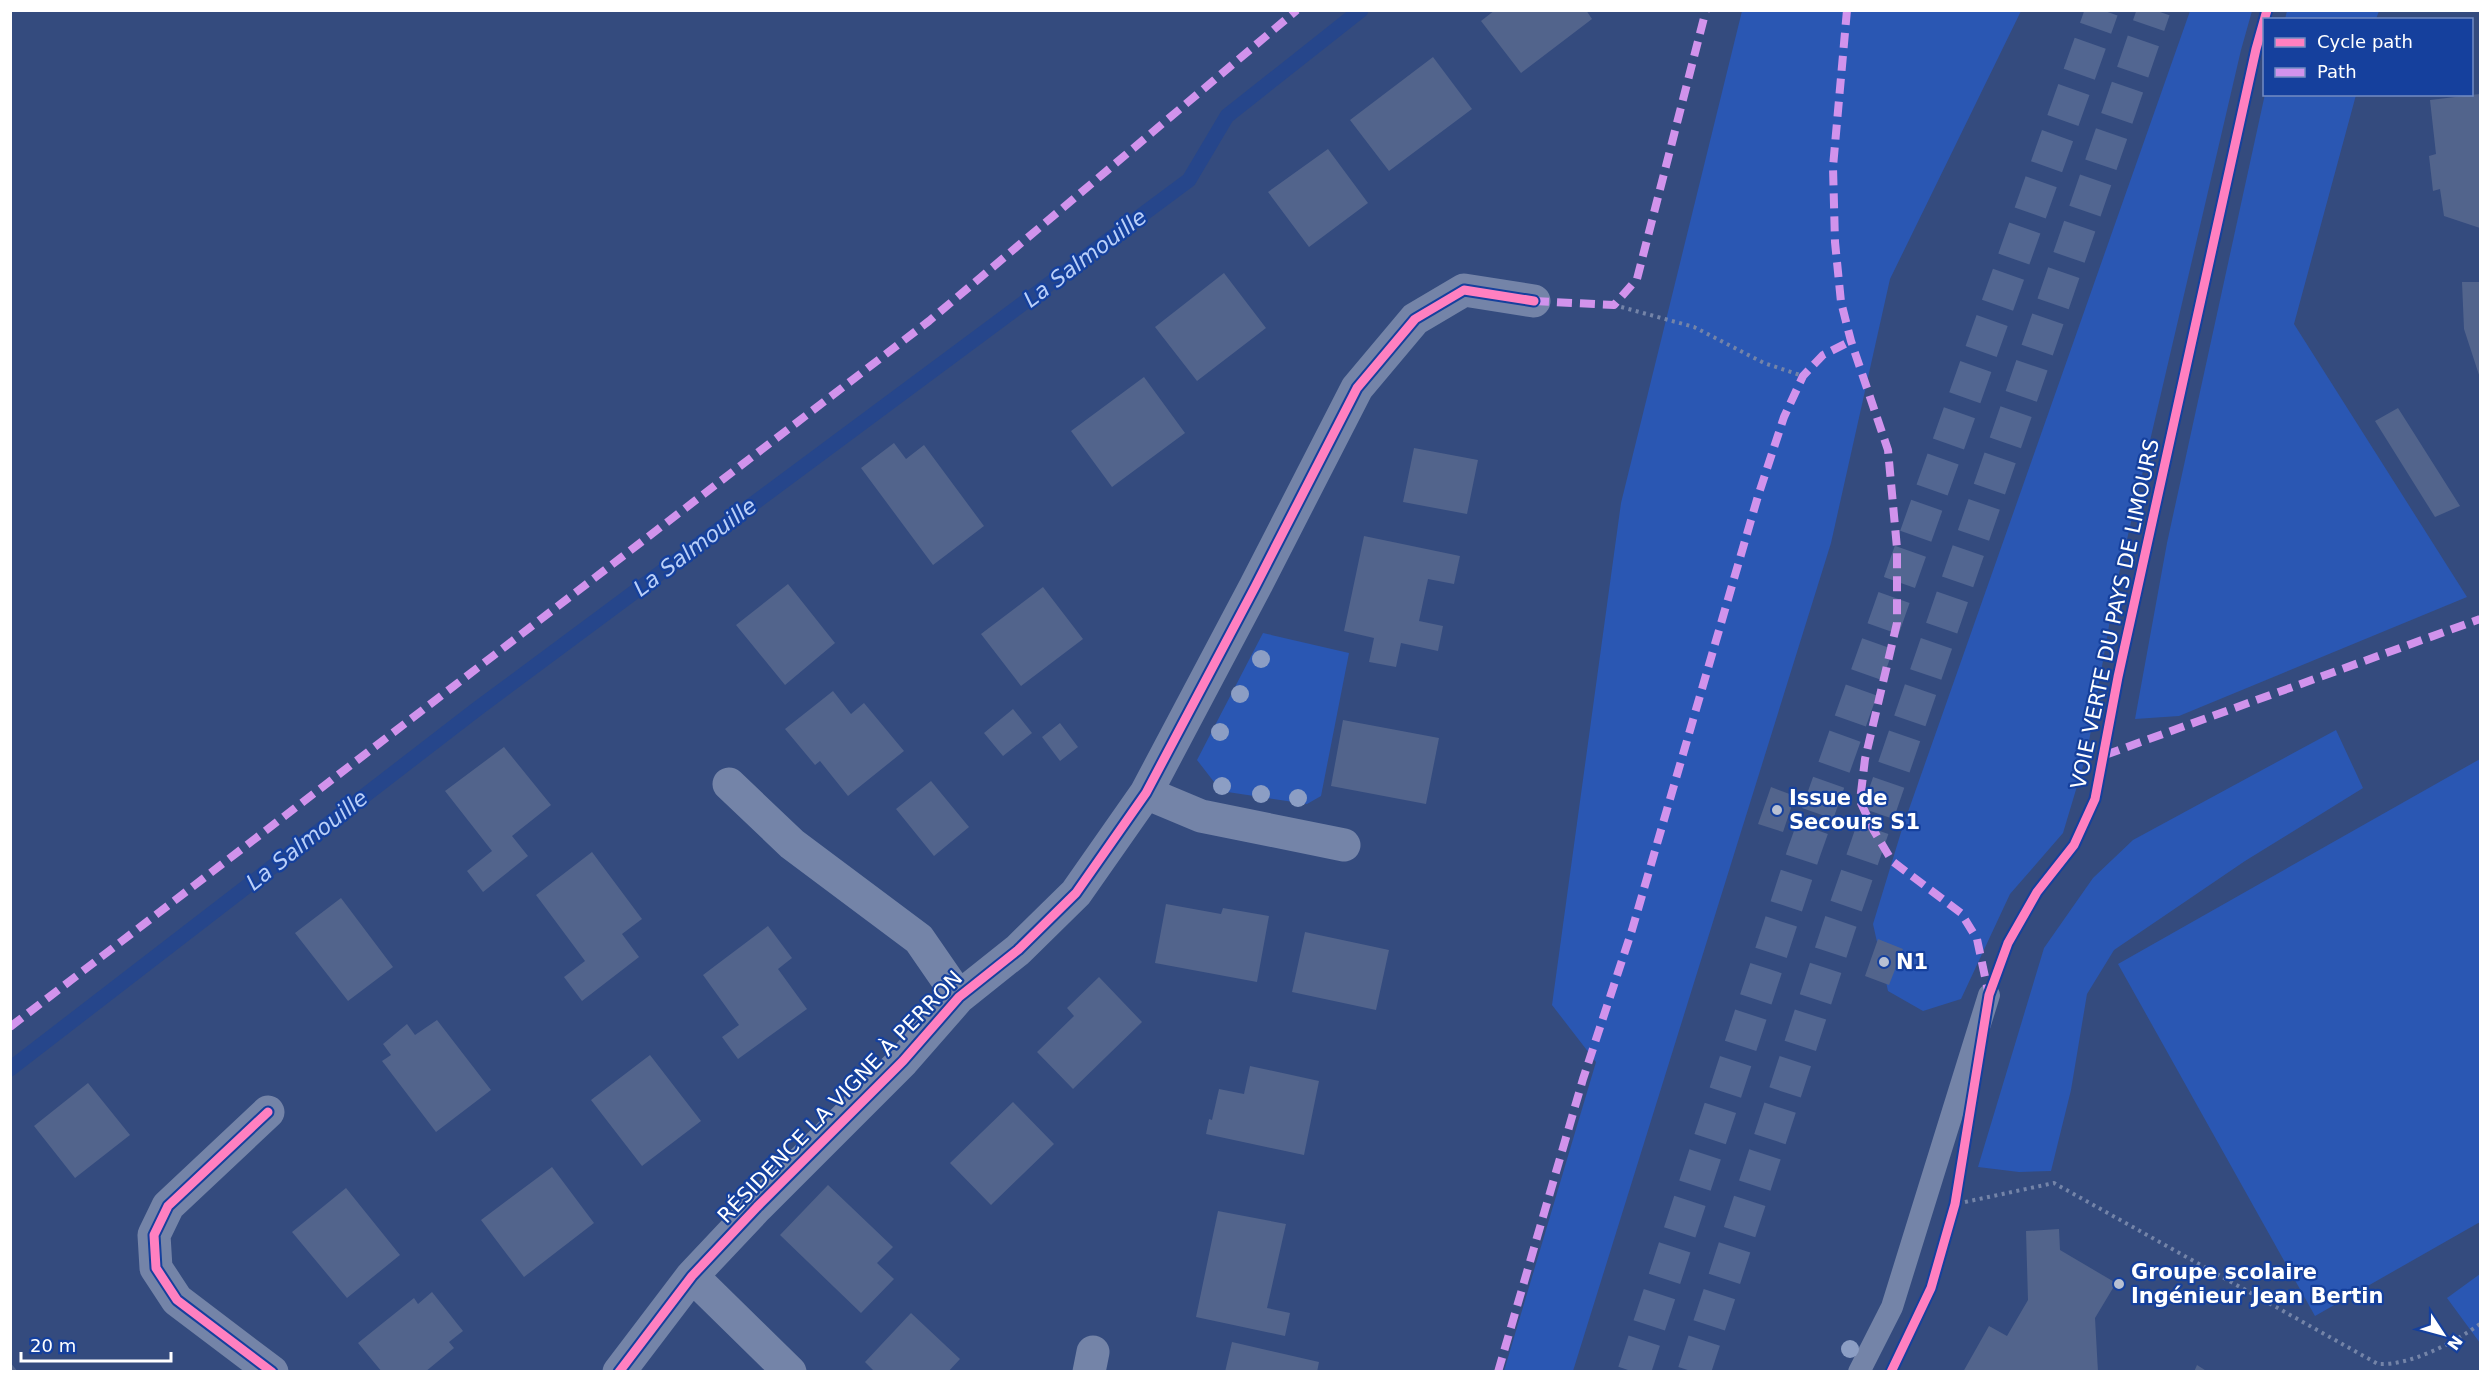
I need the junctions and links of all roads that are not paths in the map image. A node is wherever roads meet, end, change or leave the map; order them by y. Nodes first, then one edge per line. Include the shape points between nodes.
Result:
1 (1534, 301) dead end
2 (729, 784) dead end
3 (1146, 793) junction
4 (1344, 845) dead end
5 (1989, 995) dead end
6 (959, 997) junction
7 (268, 1112) dead end
8 (692, 1276) junction
9 (272, 1371) edge
10 (619, 1371) edge
11 (790, 1371) edge
12 (1859, 1371) edge

1 - 3 street, RÉSIDENCE LA VIGNE À PERRON via 1464,290 1415,319 1357,388
2 - 6 street, RÉSIDENCE LA VIGNE À PERRON via 792,844 919,939
3 - 4 street via 1201,816
3 - 6 street, RÉSIDENCE LA VIGNE À PERRON via 1076,893 1018,950
5 - 12 lane via 1892,1307
6 - 8 street, RÉSIDENCE LA VIGNE À PERRON via 903,1061
7 - 9 street via 168,1206 154,1235 156,1268 177,1300
8 - 10 street, RÉSIDENCE LA VIGNE À PERRON
8 - 11 street

